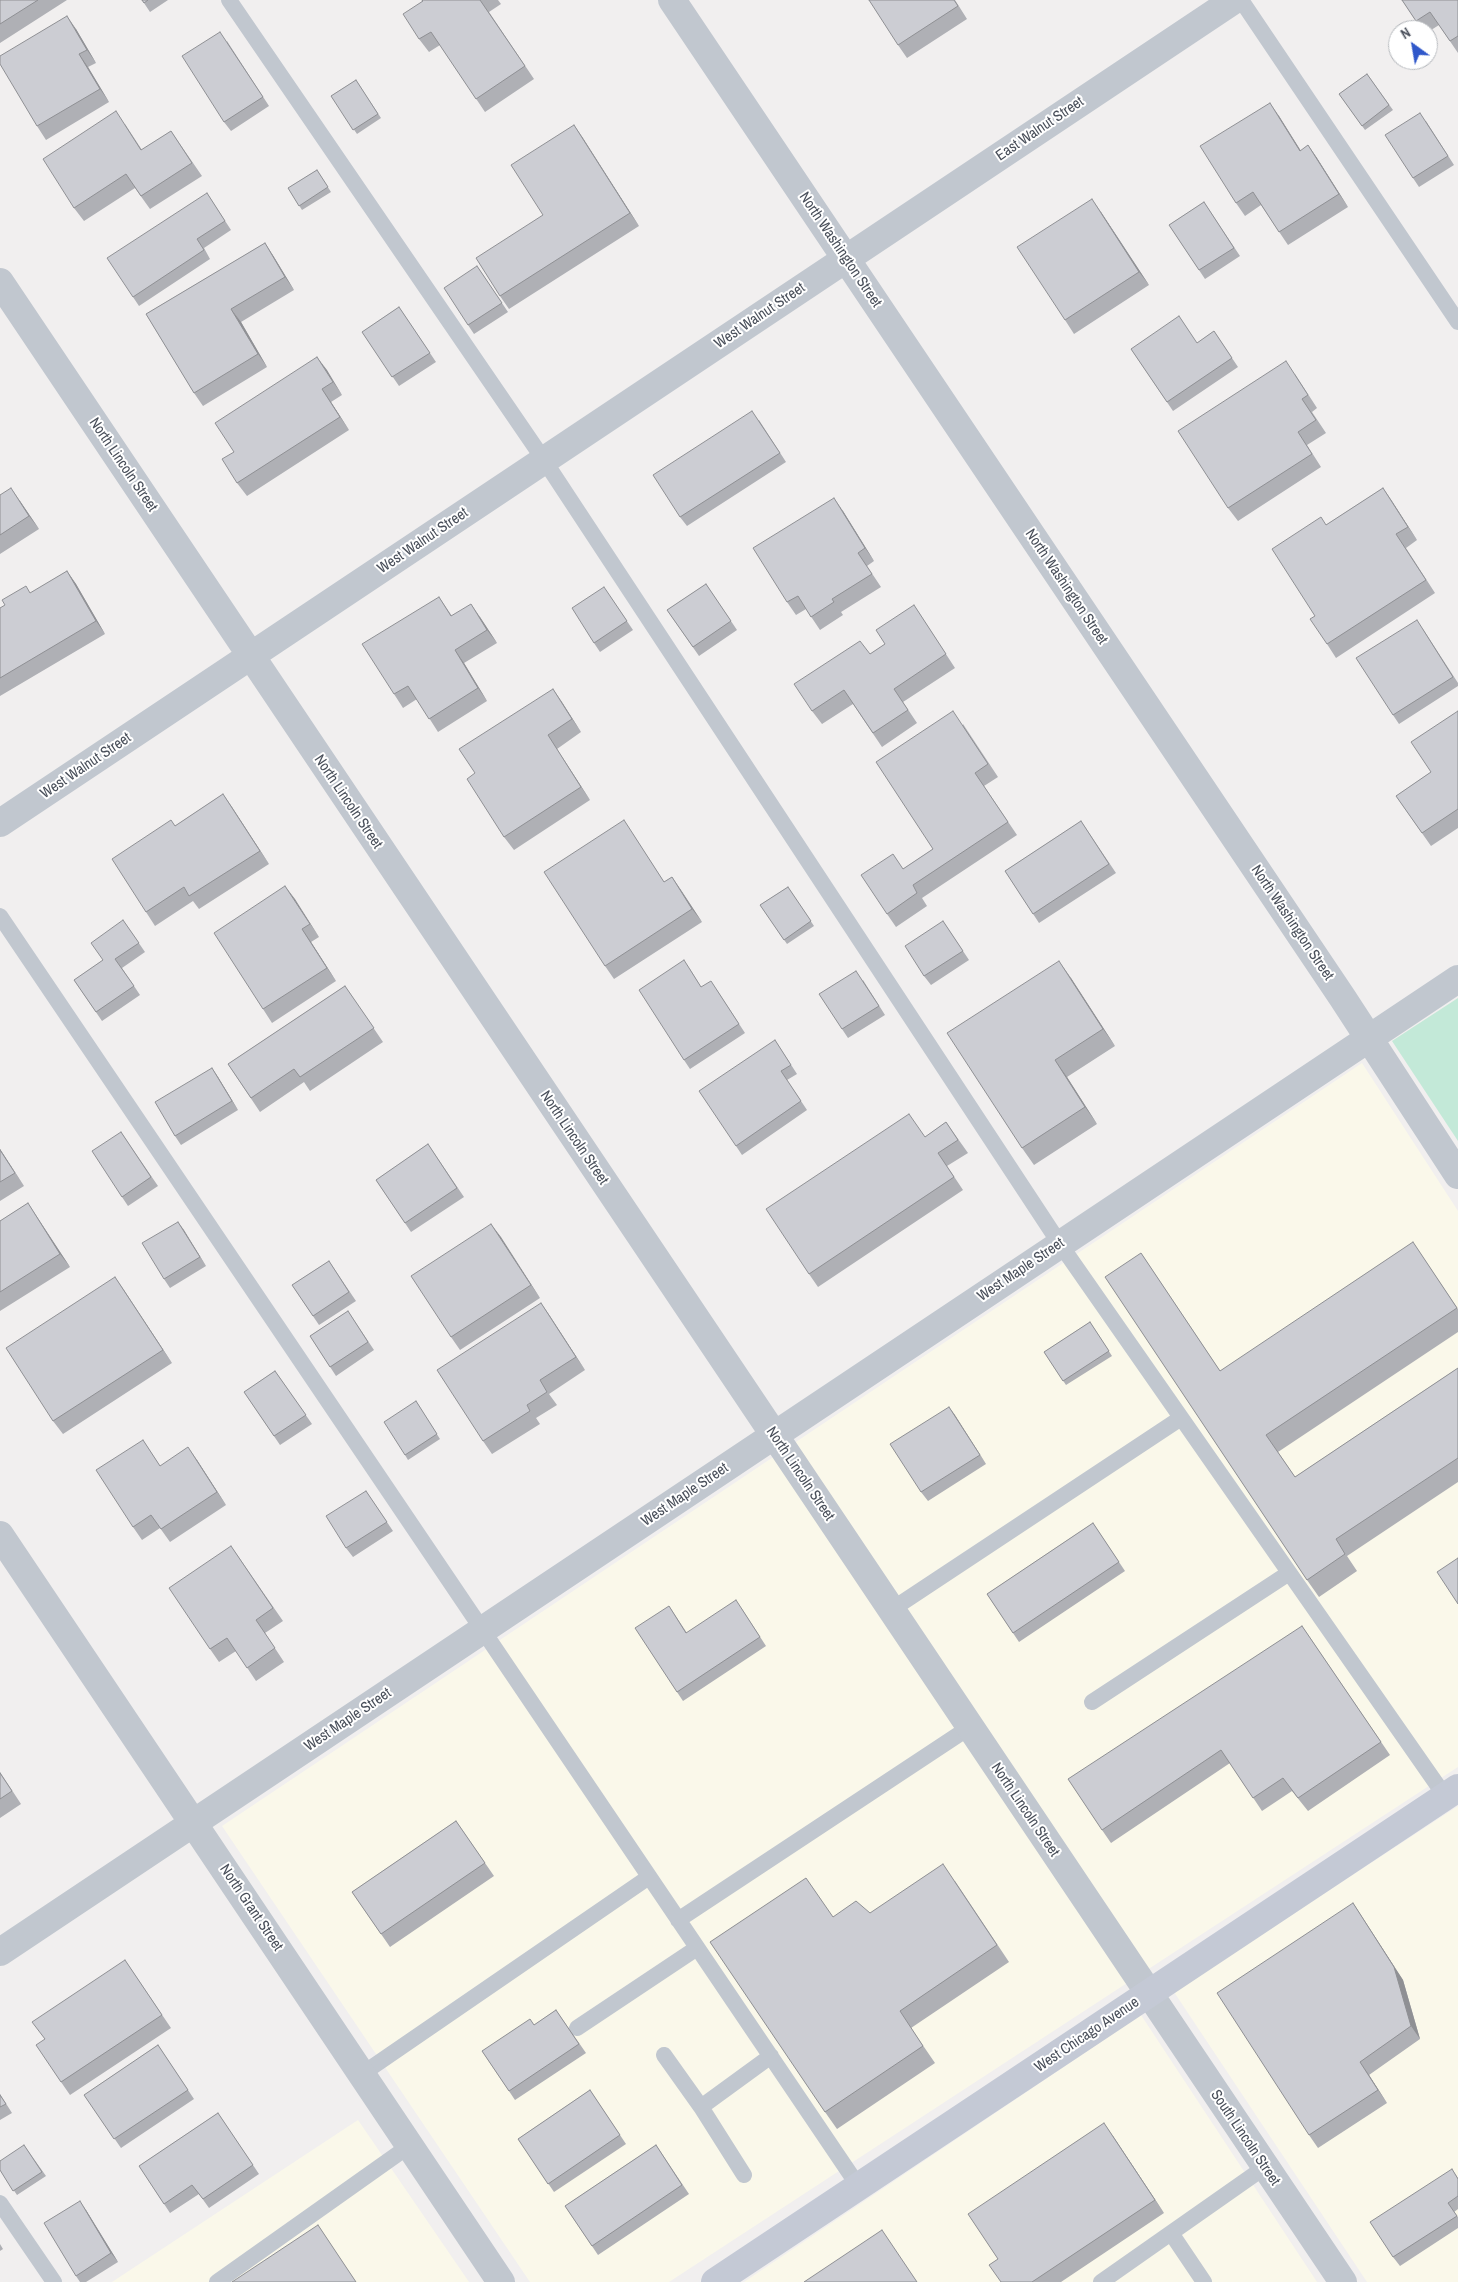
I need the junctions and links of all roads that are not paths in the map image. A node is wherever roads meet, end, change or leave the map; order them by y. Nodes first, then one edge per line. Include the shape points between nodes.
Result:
1 (230, 0) edge
2 (672, 0) edge
3 (1234, 0) edge
4 (1241, 0) edge
5 (846, 259) junction
6 (0, 282) edge
7 (1458, 322) edge
8 (544, 460) junction
9 (251, 656) junction
10 (0, 823) edge
11 (0, 916) edge
12 (1458, 979) edge
13 (1369, 1038) junction
14 (1458, 1175) edge
15 (1060, 1244) junction
16 (1181, 1418) junction
17 (774, 1436) junction
18 (0, 1534) edge
19 (1289, 1572) junction
20 (891, 1610) junction
21 (482, 1630) junction
22 (1092, 1702) dead end
23 (970, 1727) junction
24 (1452, 1792) edge
25 (193, 1823) junction
26 (649, 1877) junction
27 (678, 1920) junction
28 (697, 1948) junction
29 (0, 1952) edge
30 (1148, 1993) junction
31 (577, 2028) dead end
32 (664, 2055) dead end
33 (771, 2056) junction
34 (362, 2074) junction
35 (701, 2107) junction
36 (410, 2146) junction
37 (1265, 2167) junction
38 (744, 2174) dead end
39 (858, 2187) junction
40 (0, 2203) edge
41 (1171, 2233) junction
42 (54, 2282) edge
43 (217, 2282) edge
44 (501, 2282) edge
45 (715, 2282) edge
46 (1101, 2282) edge
47 (1204, 2282) edge
48 (1343, 2282) edge

1 - 8 lane
2 - 5 street, North Washington Street
3 - 5 street, East Walnut Street
4 - 7 lane
5 - 8 street, West Walnut Street
5 - 13 street, North Washington Street
6 - 9 street, North Lincoln Street
8 - 9 street, West Walnut Street
8 - 15 lane
9 - 10 street, West Walnut Street
9 - 17 street, North Lincoln Street
11 - 21 lane
12 - 13 street, West Maple Street
13 - 14 street, North Washington Street
13 - 15 street, West Maple Street
15 - 16 lane
15 - 17 street, West Maple Street
16 - 19 lane
16 - 20 lane
17 - 20 street, North Lincoln Street
17 - 21 street, West Maple Street
18 - 25 street, North Grant Street
19 - 22 lane
19 - 24 lane
20 - 23 street, North Lincoln Street
21 - 25 street, West Maple Street
21 - 26 lane
23 - 27 lane
23 - 30 street, North Lincoln Street
24 - 30 main road, West Chicago Avenue
25 - 29 street, West Maple Street
25 - 34 street, North Grant Street
26 - 27 lane
26 - 34 lane
27 - 28 lane
28 - 31 lane
28 - 33 lane
30 - 37 street, South Lincoln Street
30 - 39 main road, West Chicago Avenue
32 - 35 lane
33 - 35 lane
33 - 39 lane
34 - 36 street, North Grant Street
35 - 38 lane
36 - 43 lane
36 - 44 street, North Grant Street
37 - 41 lane
37 - 48 street, South Lincoln Street
39 - 45 main road, West Chicago Avenue
40 - 42 lane
41 - 46 lane
41 - 47 lane

